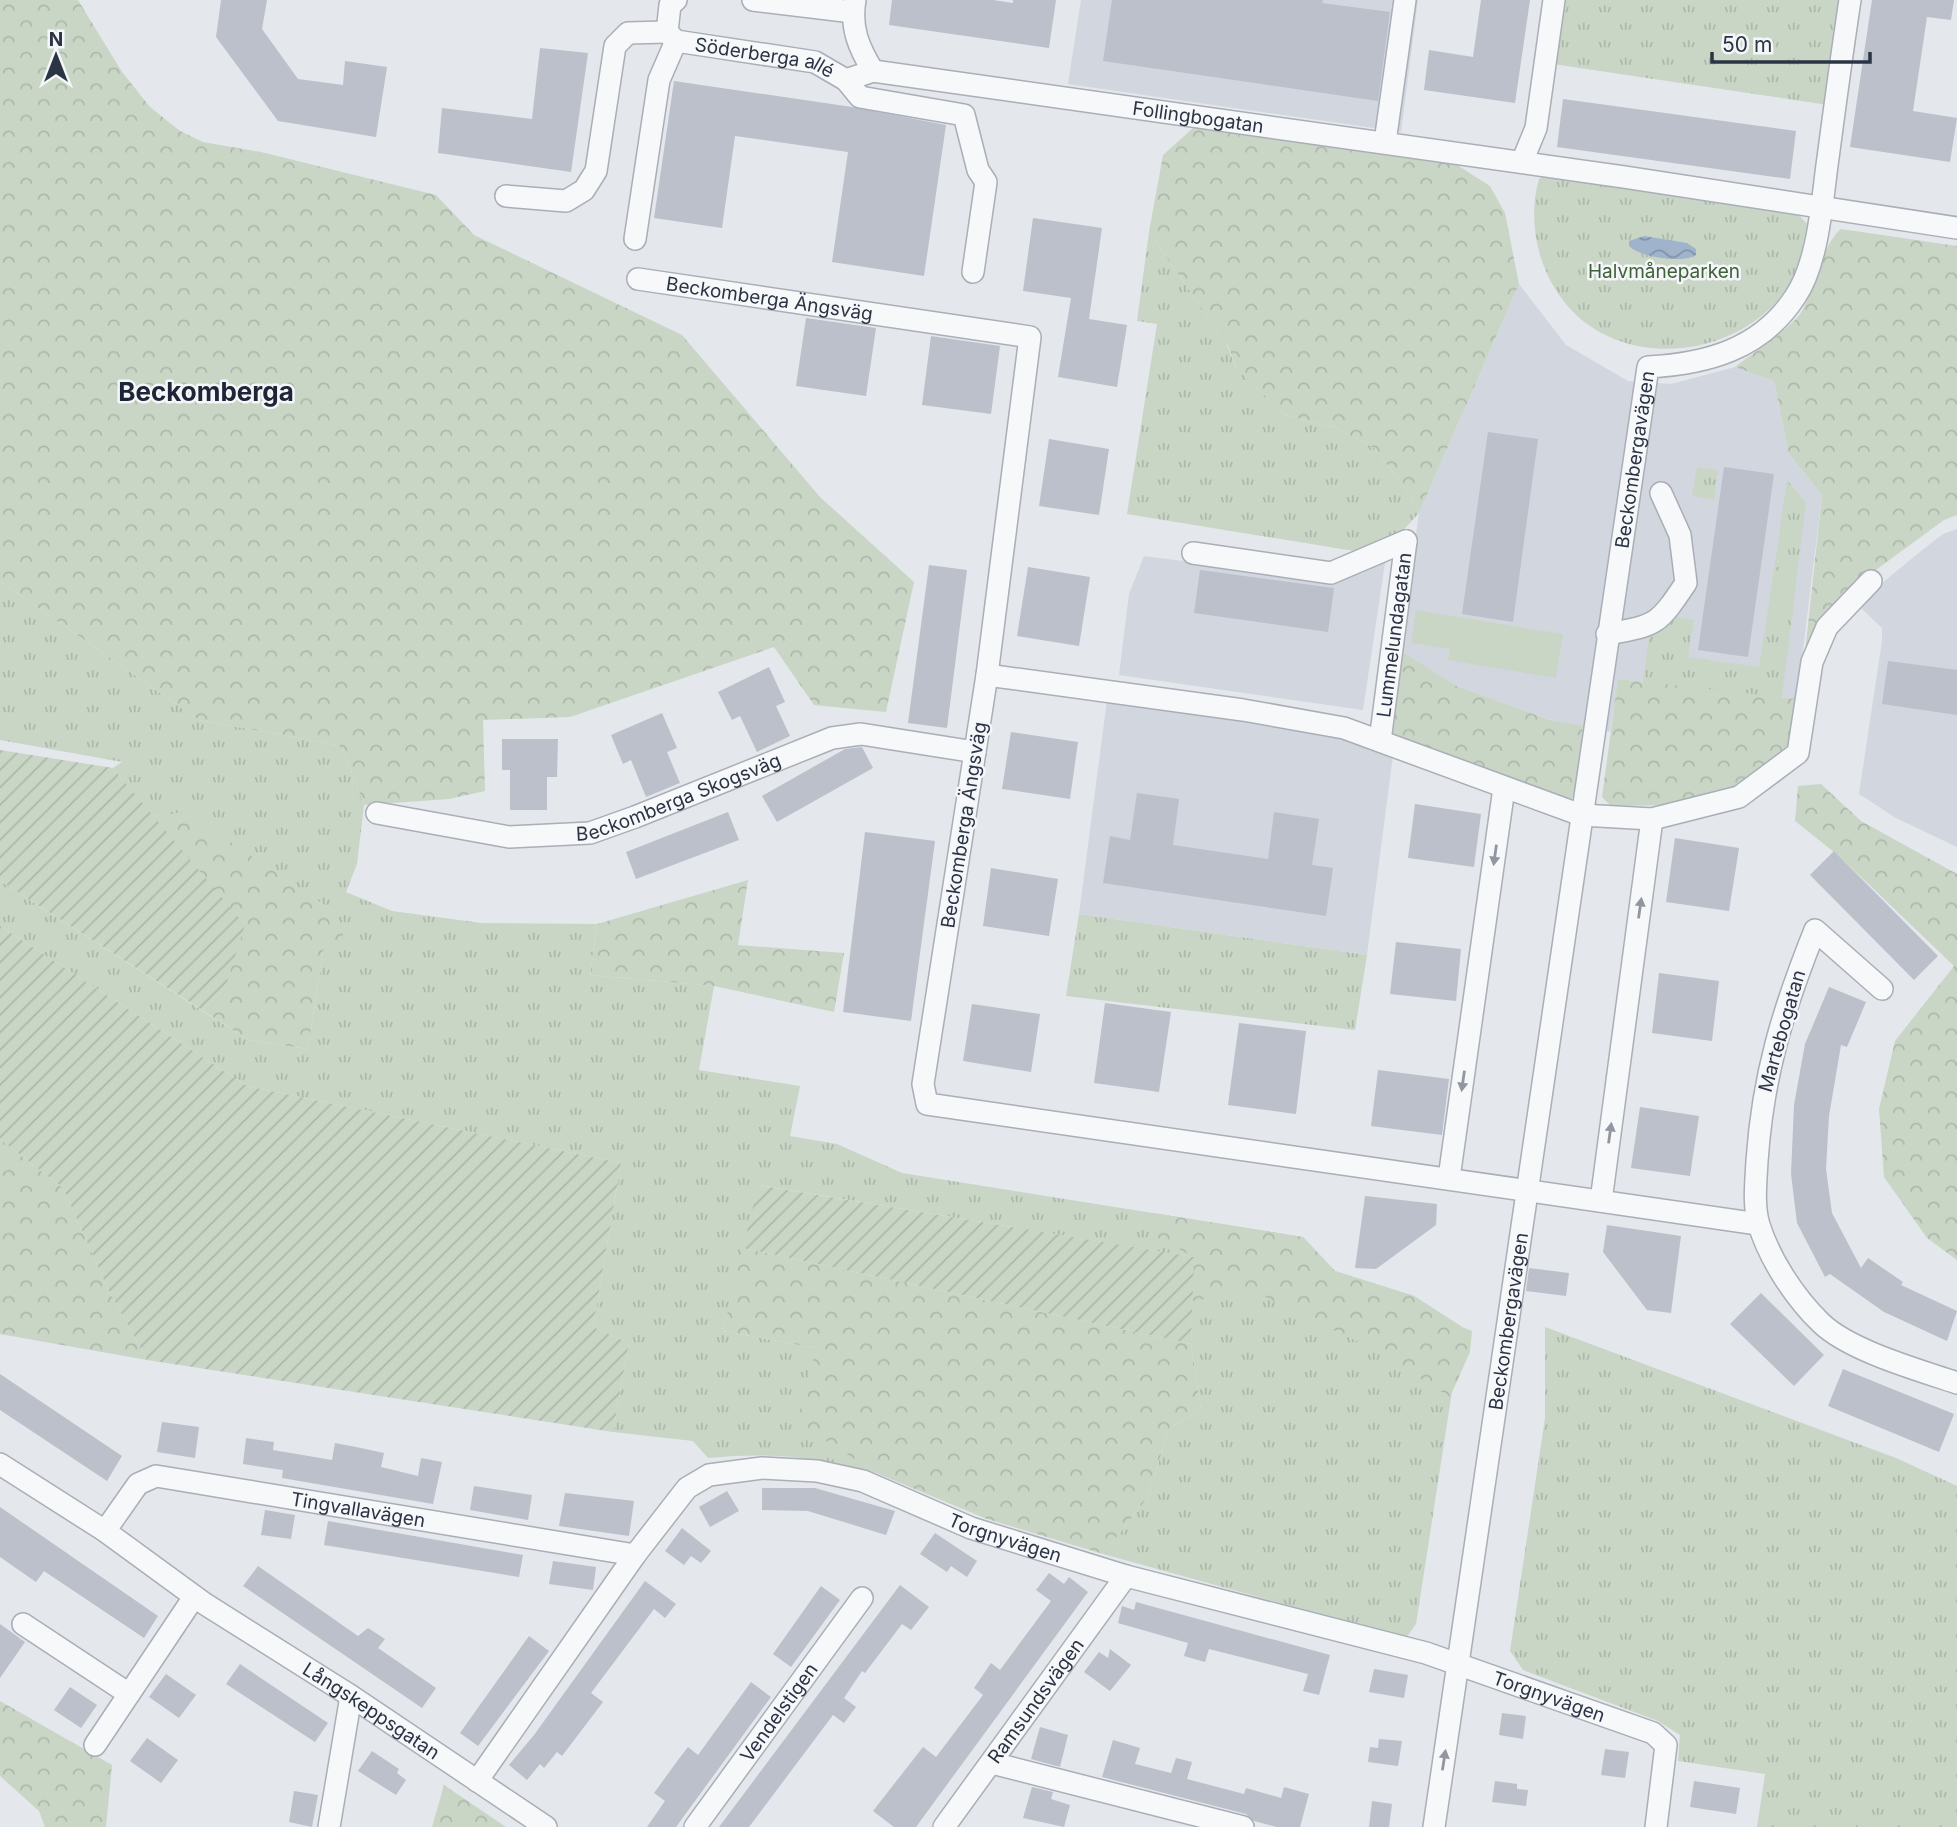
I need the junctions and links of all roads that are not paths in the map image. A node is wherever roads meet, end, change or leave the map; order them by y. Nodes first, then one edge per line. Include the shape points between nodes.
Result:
1 (676, 0) edge
2 (754, 0) edge
3 (1405, 0) edge
4 (1554, 0) edge
5 (1850, 0) edge
6 (854, 6) edge
7 (672, 37) junction
8 (873, 71) junction
9 (846, 80) junction
10 (1385, 142) junction
11 (1522, 162) junction
12 (506, 196) dead end
13 (1821, 206) junction
14 (1957, 228) edge
15 (635, 239) dead end
16 (973, 272) dead end
17 (638, 279) dead end
18 (1661, 493) dead end
19 (1192, 553) dead end
20 (1871, 581) dead end
21 (1607, 634) junction
22 (987, 674) junction
23 (1380, 741) junction
24 (975, 752) junction
25 (1504, 788) junction
26 (377, 813) dead end
27 (1581, 815) junction
28 (1652, 819) junction
29 (1882, 989) dead end
30 (1449, 1178) junction
31 (1528, 1189) junction
32 (1601, 1201) junction
33 (1758, 1224) junction
34 (1957, 1383) edge
35 (0, 1464) edge
36 (105, 1531) junction
37 (635, 1555) junction
38 (1125, 1576) junction
39 (194, 1597) junction
40 (862, 1598) dead end
41 (23, 1625) dead end
42 (1459, 1663) junction
43 (129, 1694) junction
44 (351, 1696) junction
45 (95, 1745) dead end
46 (992, 1763) junction
47 (477, 1781) junction
48 (329, 1827) edge
49 (546, 1827) edge
50 (695, 1827) edge
51 (944, 1827) edge
52 (1243, 1827) edge
53 (1434, 1827) edge
54 (1656, 1827) edge

1 - 7 street, Söderberga allé via 670,5
2 - 6 street
3 - 10 street
4 - 11 street via 1536,128
5 - 13 street
6 - 8 street via 857,45
7 - 9 street, Söderberga allé via 815,62
7 - 12 street via 628,33 615,46 596,171 584,190 566,201
7 - 15 street via 659,80
8 - 9 street, Söderberga allé
8 - 10 street, Follingbogatan
9 - 16 street via 860,97 964,115 978,170 986,183
10 - 11 street, Follingbogatan
11 - 13 street, Follingbogatan
13 - 14 street, Follingbogatan
13 - 21 street, Beckombergavägen via 1811,258 1796,296 1766,329 1723,356 1688,365 1648,367
17 - 22 street, Beckomberga Ängsväg via 1030,337
18 - 21 street via 1680,536 1686,583 1650,626
19 - 23 street, Lummelundagatan via 1331,573 1406,541
20 - 28 street via 1827,627 1812,662 1798,753 1739,797
21 - 27 street, Beckombergavägen
22 - 23 street, Lummelundagatan via 1243,710 1344,728
22 - 24 street, Beckomberga Ängsväg
23 - 25 street, Lummelundagatan
24 - 26 street, Beckomberga Skogsväg via 861,734 832,737 590,832 509,838
24 - 30 street, Beckomberga Ängsväg via 923,1084 928,1104
25 - 27 street, Lummelundagatan
25 -> 30 street
27 - 28 street
27 - 31 street, Beckombergavägen
32 -> 28 street
29 - 33 street, Martebogatan via 1815,930 1789,996 1761,1104
30 - 31 street, Beckomberga Ängsväg
31 - 32 street
31 - 42 street, Beckombergavägen
32 - 33 street
33 - 34 street, Martebogatan via 1784,1277 1822,1325 1880,1357
35 - 36 street, Långskeppsgatan
36 - 37 street, Tingvallavägen via 138,1484 156,1476
36 - 39 street, Långskeppsgatan
37 - 38 street, Torgnyvägen via 687,1488 709,1475 762,1468 817,1471 863,1481 971,1528
37 - 47 street, Torgnyvägen
38 - 42 street, Torgnyvägen
38 - 46 street, Ramsundsvägen
39 - 43 street
39 - 44 street, Långskeppsgatan
40 - 50 street, Vendelstigen
41 - 43 street
53 -> 42 street, Beckombergavägen
42 - 54 street, Torgnyvägen via 1653,1733 1666,1745
43 - 45 street
44 - 47 street, Långskeppsgatan
44 - 48 street
46 - 51 street, Ramsundsvägen
46 - 52 street
47 - 49 street, Långskeppsgatan

